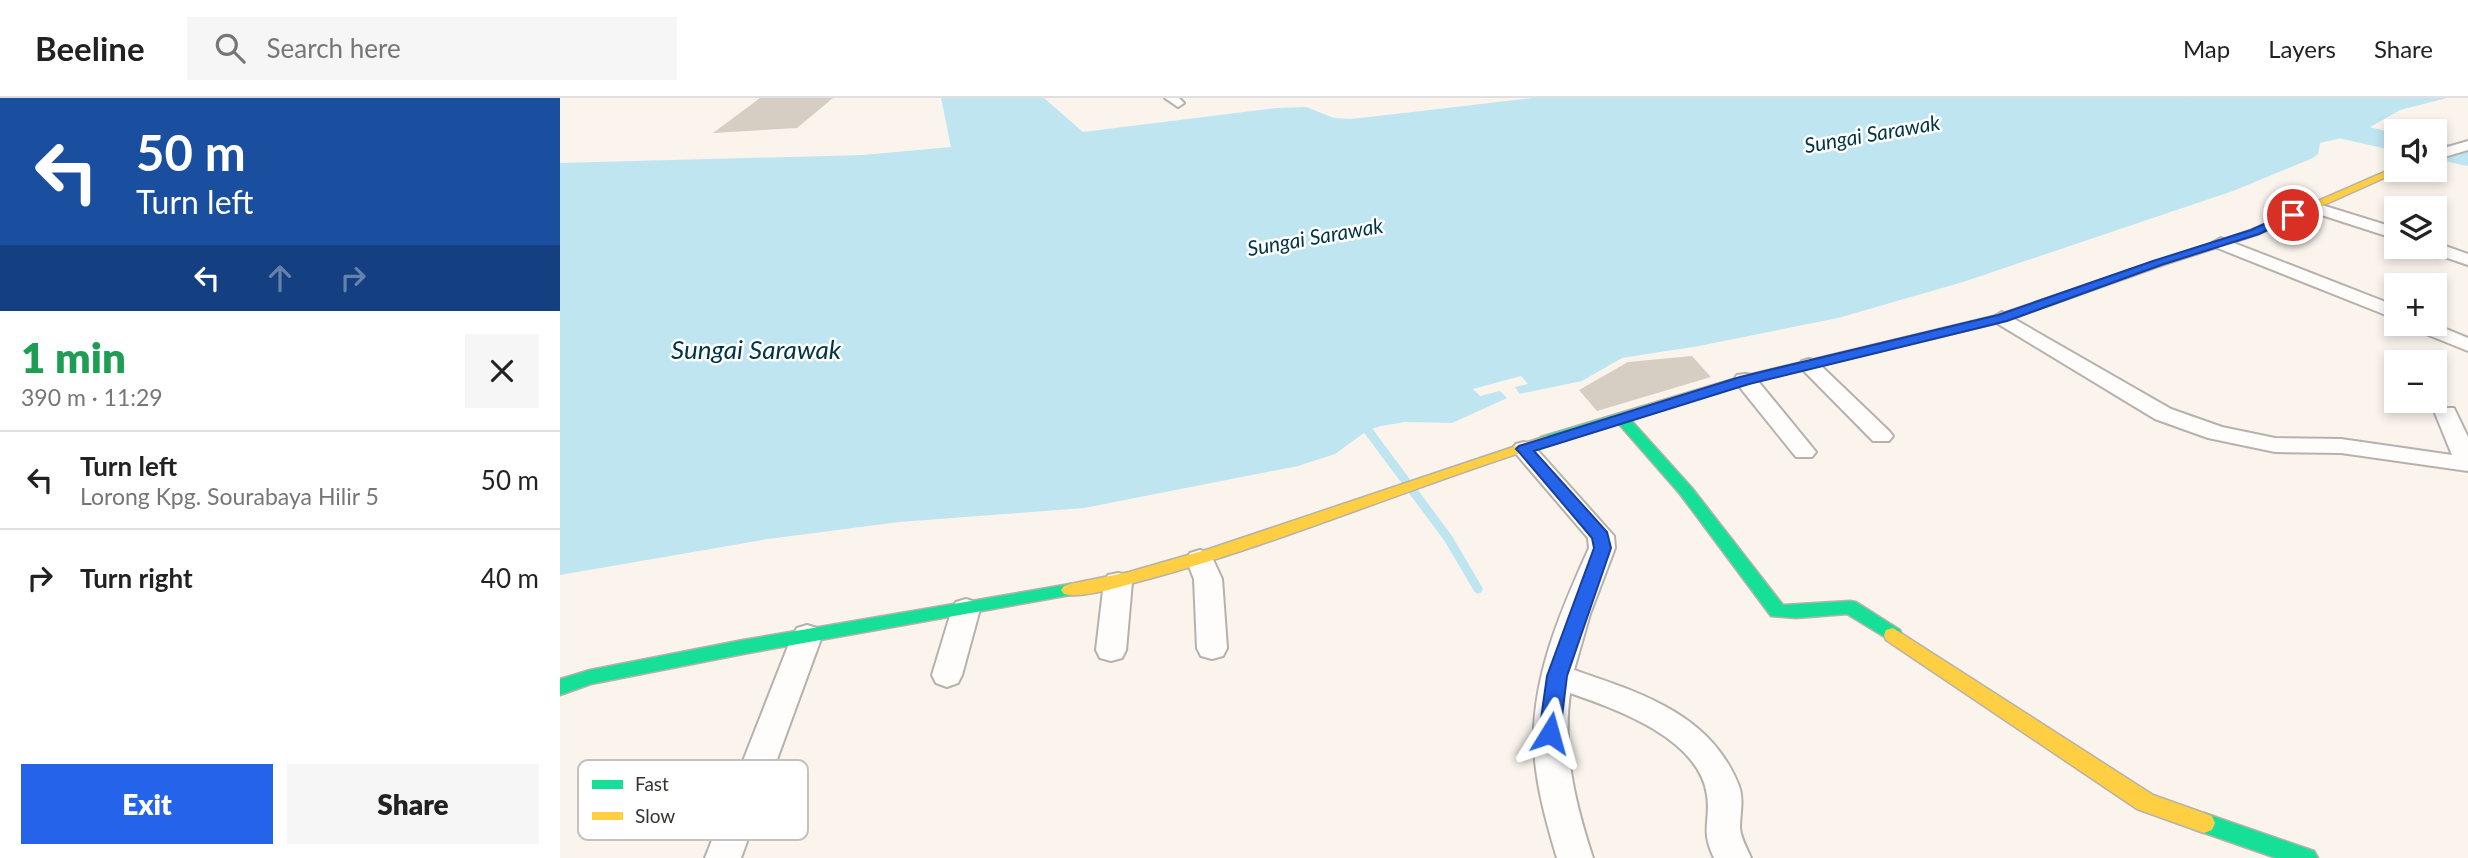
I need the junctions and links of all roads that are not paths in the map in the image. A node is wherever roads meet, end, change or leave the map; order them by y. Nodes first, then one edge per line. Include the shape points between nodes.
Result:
1 (2468, 145) edge
2 (2447, 152) edge
3 (2384, 176) edge
4 (2312, 207) junction
5 (2384, 230) edge
6 (2221, 243) junction
7 (2447, 252) edge
8 (2468, 260) edge
9 (2384, 308) edge
10 (2002, 318) junction
11 (2447, 336) edge
12 (2468, 345) edge
13 (1808, 365) junction
14 (1745, 380) junction
15 (2446, 413) dead end
16 (1622, 419) junction
17 (1881, 436) dead end
18 (1524, 449) junction
19 (1804, 452) dead end
20 (2468, 464) edge
21 (1200, 559) junction
22 (1118, 582) junction
23 (966, 609) junction
24 (807, 636) junction
25 (1212, 648) dead end
26 (1111, 650) dead end
27 (947, 675) dead end
28 (1557, 676) junction
29 (560, 687) edge
30 (760, 760) edge
31 (730, 840) edge
32 (723, 858) edge
33 (1575, 858) edge
34 (1733, 858) edge
35 (2306, 858) edge

1 - 2 street
3 - 4 street
4 - 5 street
4 - 6 street
6 - 9 street
6 - 10 street
7 - 8 street
10 - 13 street
10 - 20 street via 2163,414 2216,433 2275,445 2341,446
11 - 12 street
13 - 14 street
13 - 17 street
14 - 16 street
14 - 19 street
15 - 20 street
16 - 18 street
16 - 35 street via 1686,491 1779,611 1793,614 1850,607 2144,802
18 - 21 street
18 - 28 street via 1601,536 1602,548
21 - 22 street
21 - 25 street via 1208,579
22 - 23 street
22 - 26 street
23 - 24 street
23 - 27 street
24 - 29 street
24 - 30 street
28 - 33 street via 1550,733 1561,811
28 - 34 street via 1657,713 1688,736 1707,757 1723,788 1722,843
31 - 32 street

